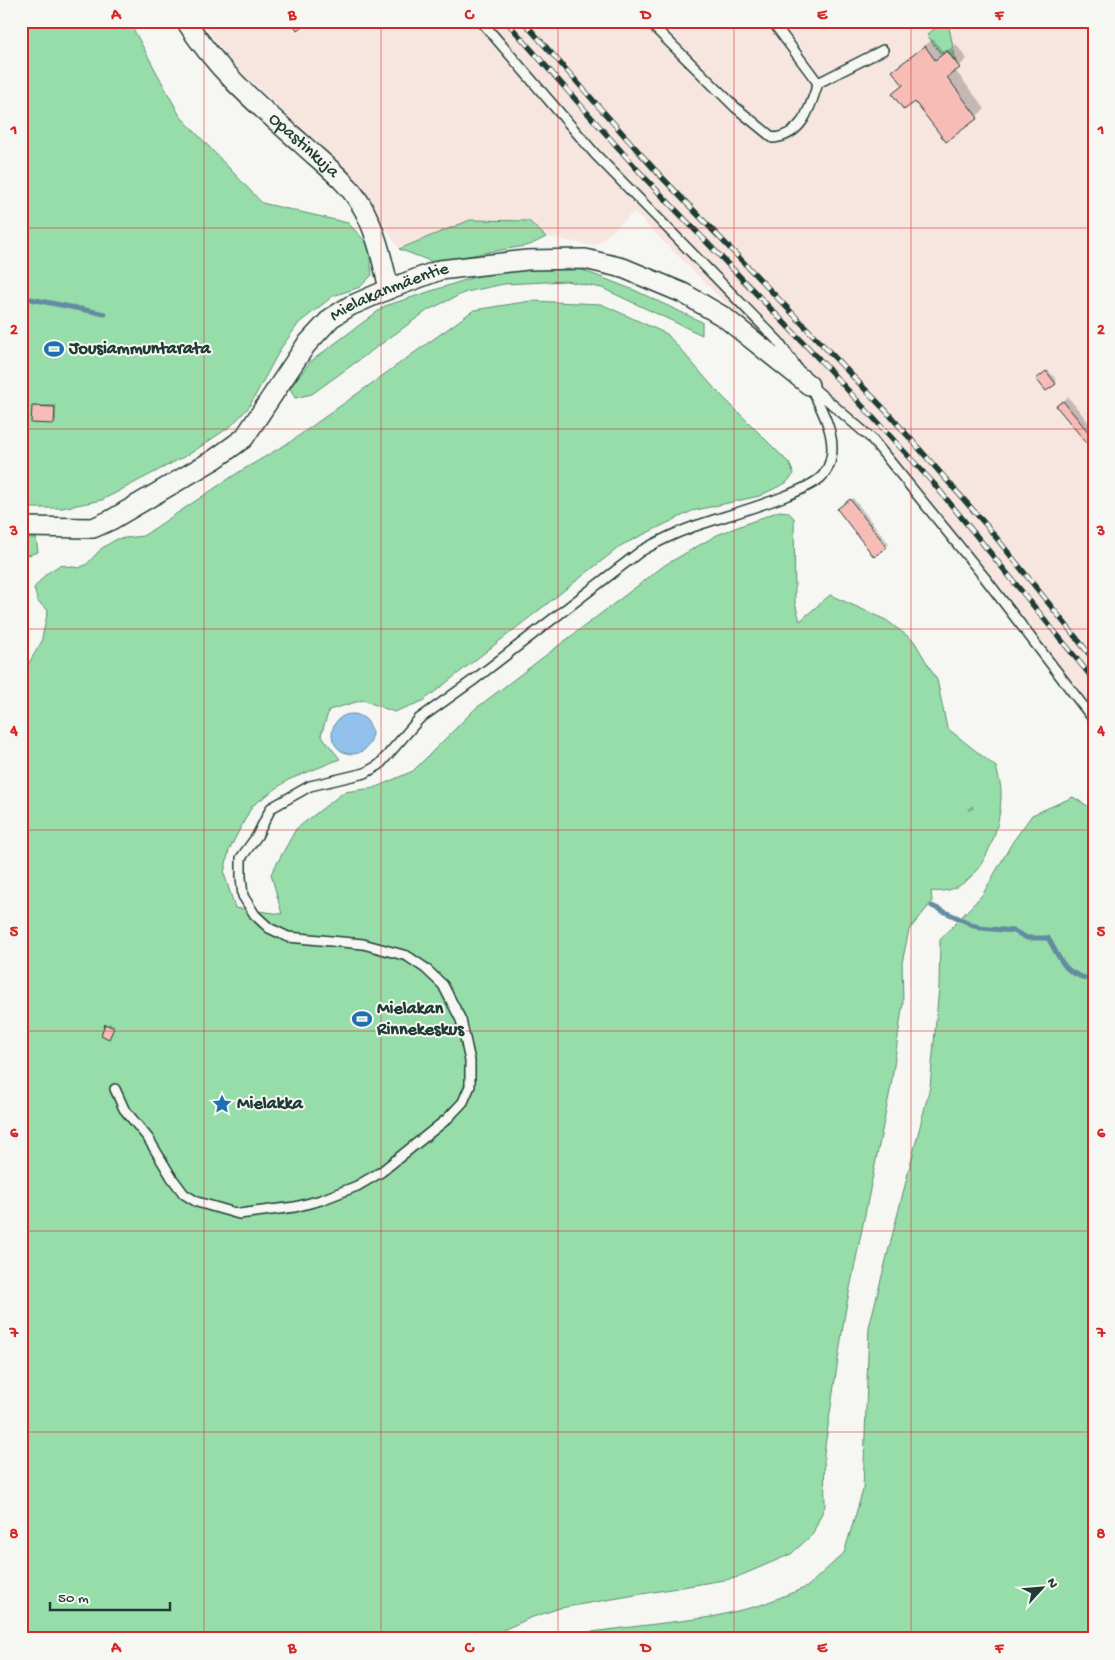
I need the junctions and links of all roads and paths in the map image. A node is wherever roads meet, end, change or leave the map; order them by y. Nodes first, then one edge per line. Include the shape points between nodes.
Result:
1 (186, 21) edge
2 (482, 21) edge
3 (648, 21) edge
4 (772, 21) edge
5 (884, 50) dead end
6 (818, 84) junction
7 (389, 289) junction
8 (809, 385) junction
9 (21, 527) edge
10 (1094, 720) edge
11 (115, 1089) dead end

1 - 7 street, Opastinkuja via 212,58 272,118 347,185 370,223
2 - 8 lane via 595,154 779,342
3 - 6 lane via 735,106 773,138 784,137 799,126 808,114
4 - 6 lane
5 - 6 lane
7 - 8 street, Mielakanmäentie via 440,270 527,260 585,259 623,268 683,292 724,317
7 - 9 street, Mielakanmäentie via 331,318 306,345 244,438 215,459 93,528
8 - 10 lane via 871,438 985,578
8 - 11 lane via 830,429 832,451 824,474 815,482 664,538 641,551 419,719 379,764 365,773 310,786 271,808 241,858 243,896 255,915 269,928 288,937 363,944 407,956 426,968 443,985 461,1020 470,1062 470,1086 463,1102 447,1120 381,1172 357,1186 295,1207 239,1214 196,1202 184,1194 148,1138 124,1109

